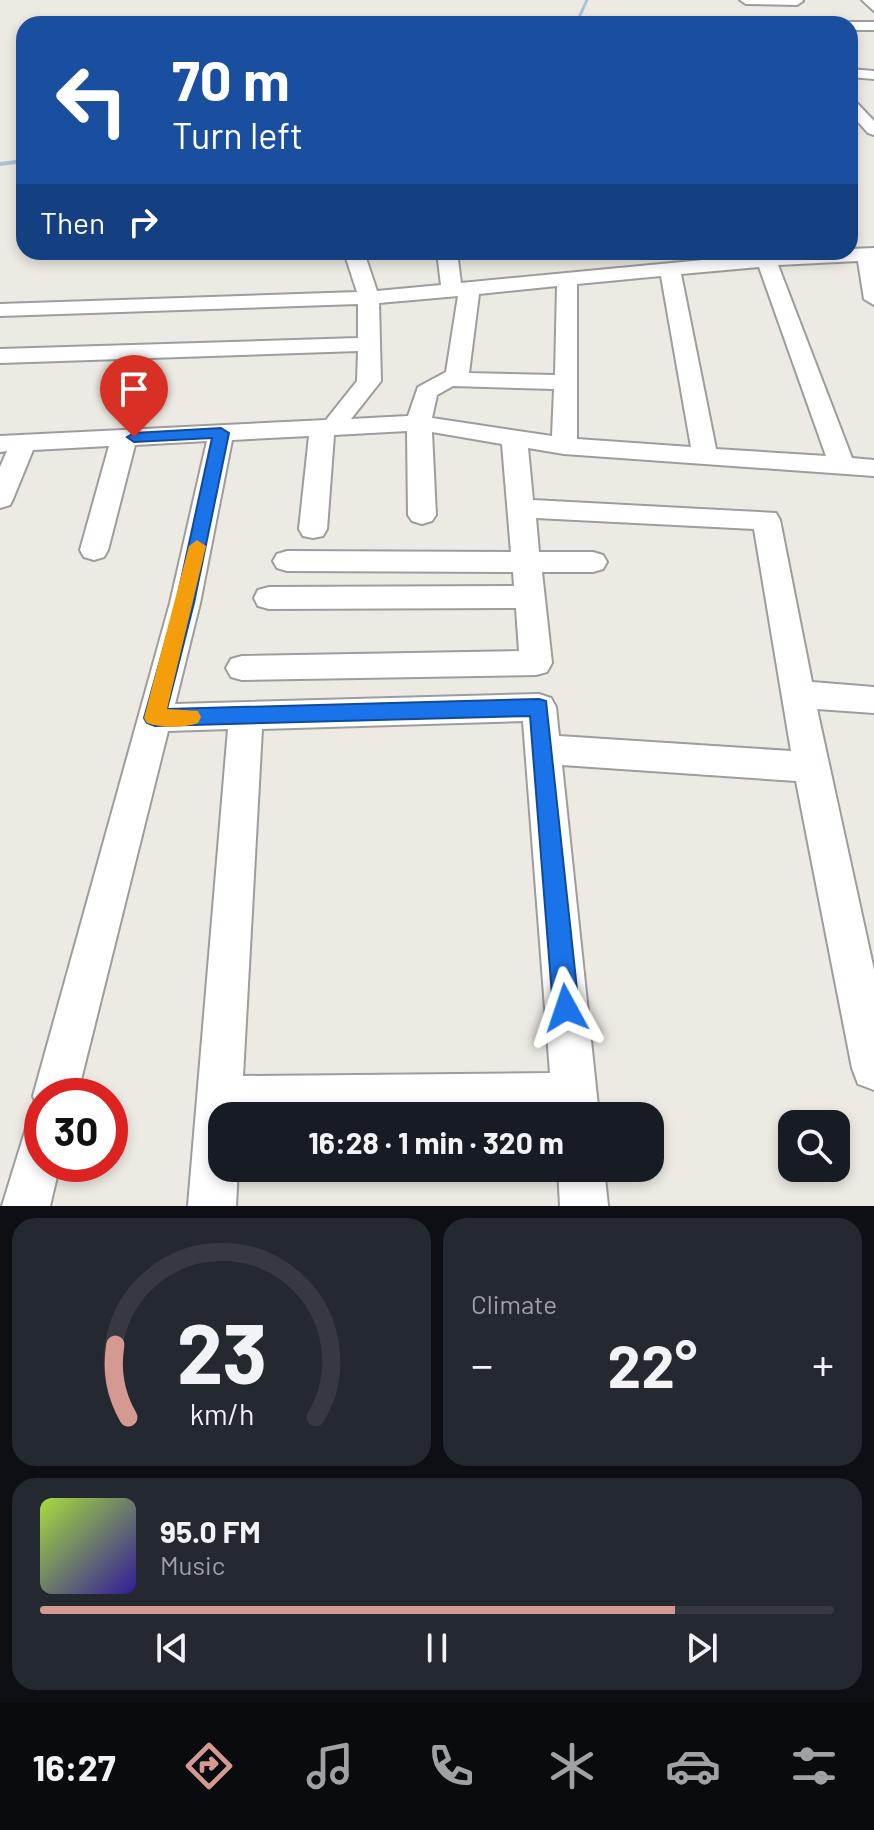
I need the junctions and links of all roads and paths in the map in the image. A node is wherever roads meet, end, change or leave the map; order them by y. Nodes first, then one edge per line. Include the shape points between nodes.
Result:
1 (746, 0) edge
2 (868, 0) edge
3 (797, 1) edge
4 (874, 7) edge
5 (858, 30) edge
6 (874, 42) edge
7 (858, 113) edge
8 (874, 130) edge
9 (859, 254) edge
10 (357, 260) edge
11 (450, 260) edge
12 (573, 260) edge
13 (766, 260) joint
14 (682, 263) edge
15 (576, 279) junction
16 (461, 290) junction
17 (369, 298) junction
18 (874, 299) edge
19 (0, 310) edge
20 (370, 344) junction
21 (0, 356) edge
22 (457, 379) junction
23 (566, 382) junction
24 (419, 423) junction
25 (329, 427) junction
26 (221, 433) junction
27 (124, 438) junction
28 (514, 438) junction
29 (11, 443) edge
30 (564, 446) junction
31 (705, 456) junction
32 (842, 465) junction
33 (874, 468) edge
34 (0, 499) edge
35 (521, 508) junction
36 (422, 515) dead end
37 (313, 529) dead end
38 (94, 550) dead end
39 (287, 561) dead end
40 (526, 562) junction
41 (593, 562) dead end
42 (529, 597) junction
43 (269, 598) dead end
44 (242, 668) dead end
45 (797, 694) junction
46 (874, 700) edge
47 (246, 717) junction
48 (155, 718) junction
49 (543, 749) junction
50 (811, 767) junction
51 (874, 1068) edge
52 (60, 1078) edge
53 (218, 1099) junction
54 (396, 1102) edge
55 (575, 1102) edge
56 (32, 1182) edge
57 (582, 1182) edge
58 (26, 1206) edge
59 (212, 1206) edge
60 (584, 1206) edge

1 - 3 street
2 - 4 street
5 - 6 street
7 - 8 street
9 - 18 street
10 - 17 street
11 - 16 street
12 - 15 street
13 - 14 street
13 - 32 street
14 - 15 street
14 - 31 street
15 - 16 street
15 - 23 street
16 - 17 street
16 - 22 street
17 - 19 street
17 - 20 street
20 - 21 street
20 - 25 street via 369,381
22 - 23 street
22 - 24 street via 426,392
23 - 30 street
24 - 25 street
24 - 28 street
24 - 36 street
25 - 26 street
25 - 37 street
26 - 27 street
26 - 48 street
27 - 29 street
27 - 38 street
28 - 30 street
28 - 35 street
29 - 34 street
30 - 31 street
31 - 32 street
32 - 33 street
35 - 40 street
35 - 45 street via 766,520
39 - 40 street
40 - 41 street
40 - 42 street
42 - 43 street
42 - 44 street via 536,663
45 - 46 street
45 - 50 street
47 - 48 street
47 - 49 street via 539,707
47 - 53 street
48 - 52 street
49 - 50 street
49 - 55 street
50 - 51 street
53 - 54 street
53 - 59 street
56 - 58 street
57 - 60 street

